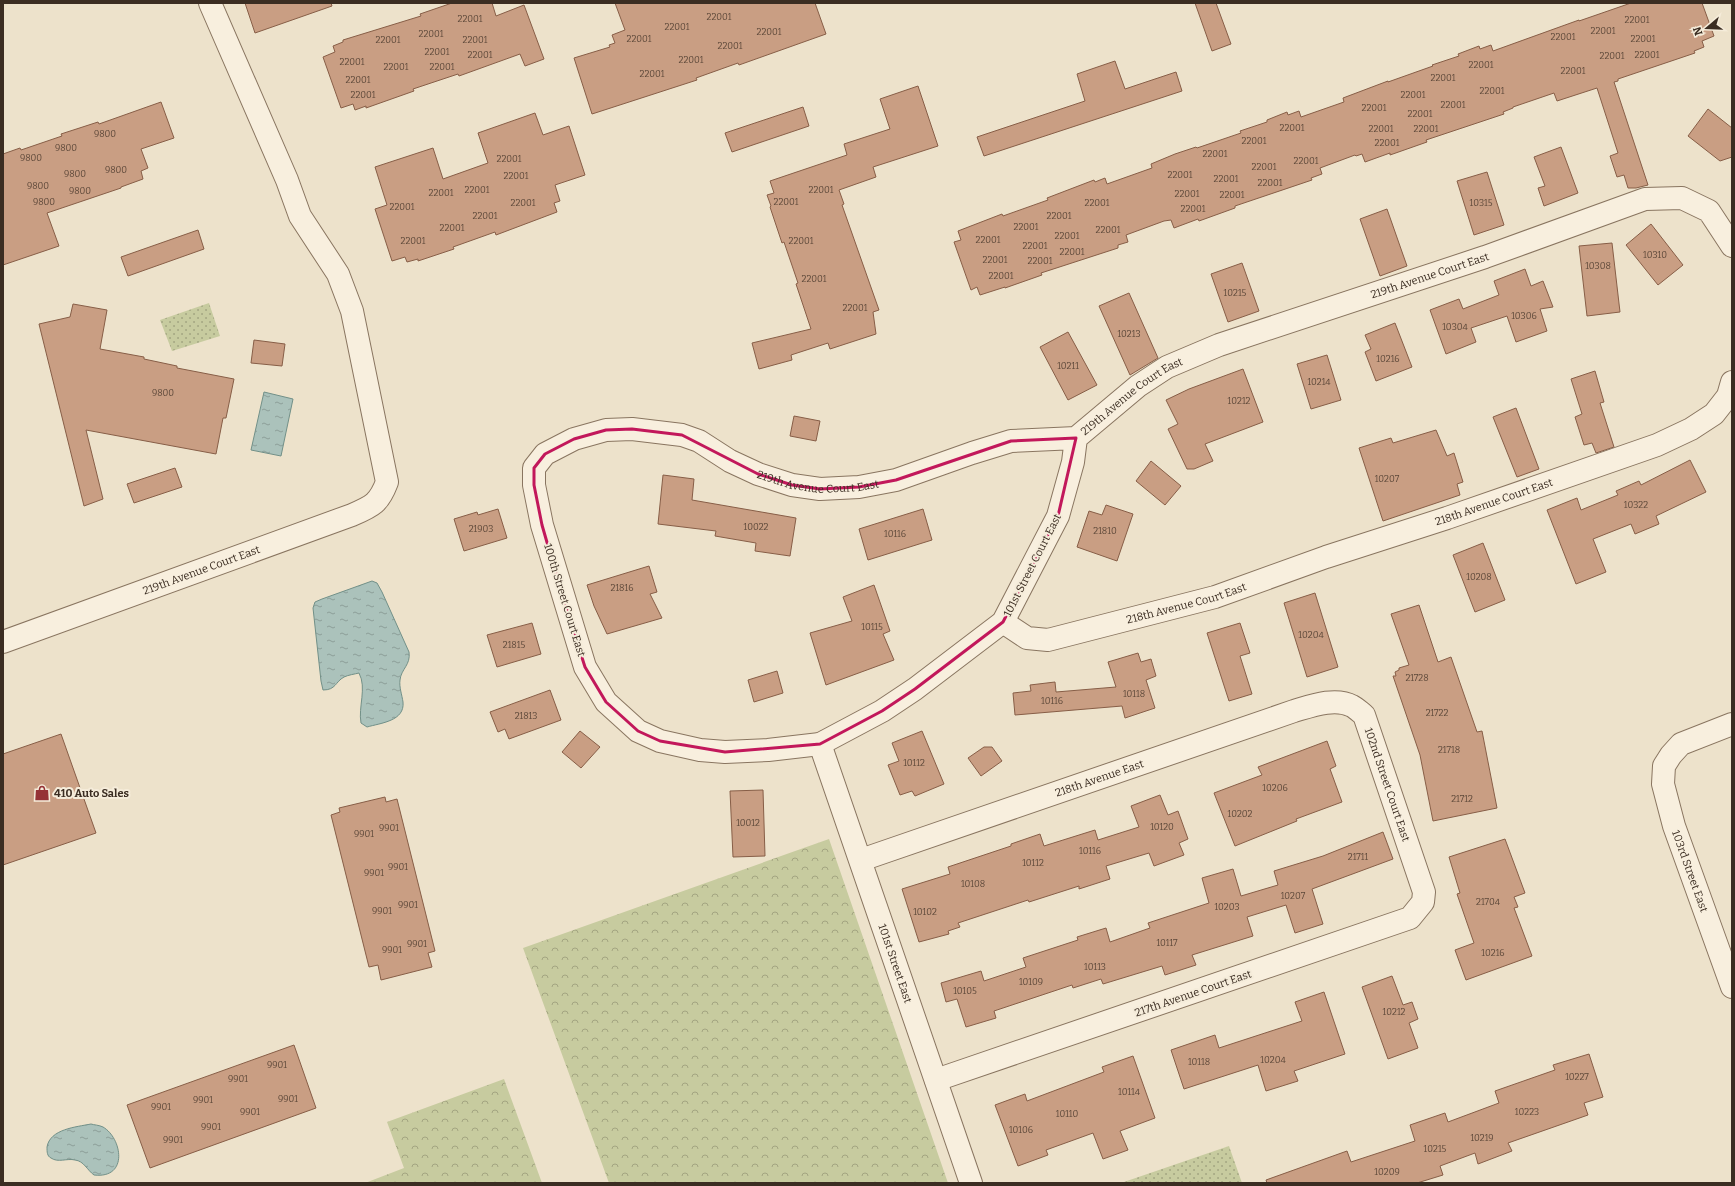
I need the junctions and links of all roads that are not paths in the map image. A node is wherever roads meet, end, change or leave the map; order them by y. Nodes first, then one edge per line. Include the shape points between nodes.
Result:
1 (210, 3) edge
2 (1732, 246) edge
3 (1732, 382) edge
4 (1076, 438) junction
5 (545, 454) joint
6 (1003, 622) junction
7 (3, 642) edge
8 (1338, 702) joint
9 (1732, 724) edge
10 (820, 744) junction
11 (861, 860) junction
12 (1422, 882) joint
13 (1732, 987) edge
14 (936, 1080) junction
15 (971, 1183) edge

1 - 7 street, 219th Avenue Court East via 287,180 300,216 338,274 352,311 387,482 382,497 370,508
2 - 4 street, 219th Avenue Court East via 1709,211 1682,198 1645,199 1485,256 1219,345 1167,367 1138,386
3 - 6 street, 218th Avenue Court East via 1728,396 1714,414 1658,445 1215,597 1048,640 1027,638
4 - 5 street, 219th Avenue Court East via 1011,441 896,480 859,488 820,489 792,485 758,474 730,461 699,441 682,435 632,429 606,430 574,439
4 - 6 street, 101st Street Court East via 1073,462 1058,516
5 - 10 street, 100th Street Court East via 534,468 534,485 544,532 585,667 606,702 638,731 660,741 700,750 725,752
6 - 10 street via 882,711
8 - 11 street, 218th Avenue East via 1294,711
8 - 12 street, 102nd Street Court East via 1353,706 1364,715
9 - 13 street, 103rd Street East via 1681,744 1664,766 1663,784 1674,826
10 - 11 street, 101st Street East
11 - 14 street, 101st Street East
12 - 14 street, 217th Avenue Court East via 1423,902 1410,918
14 - 15 street, 101st Street East

